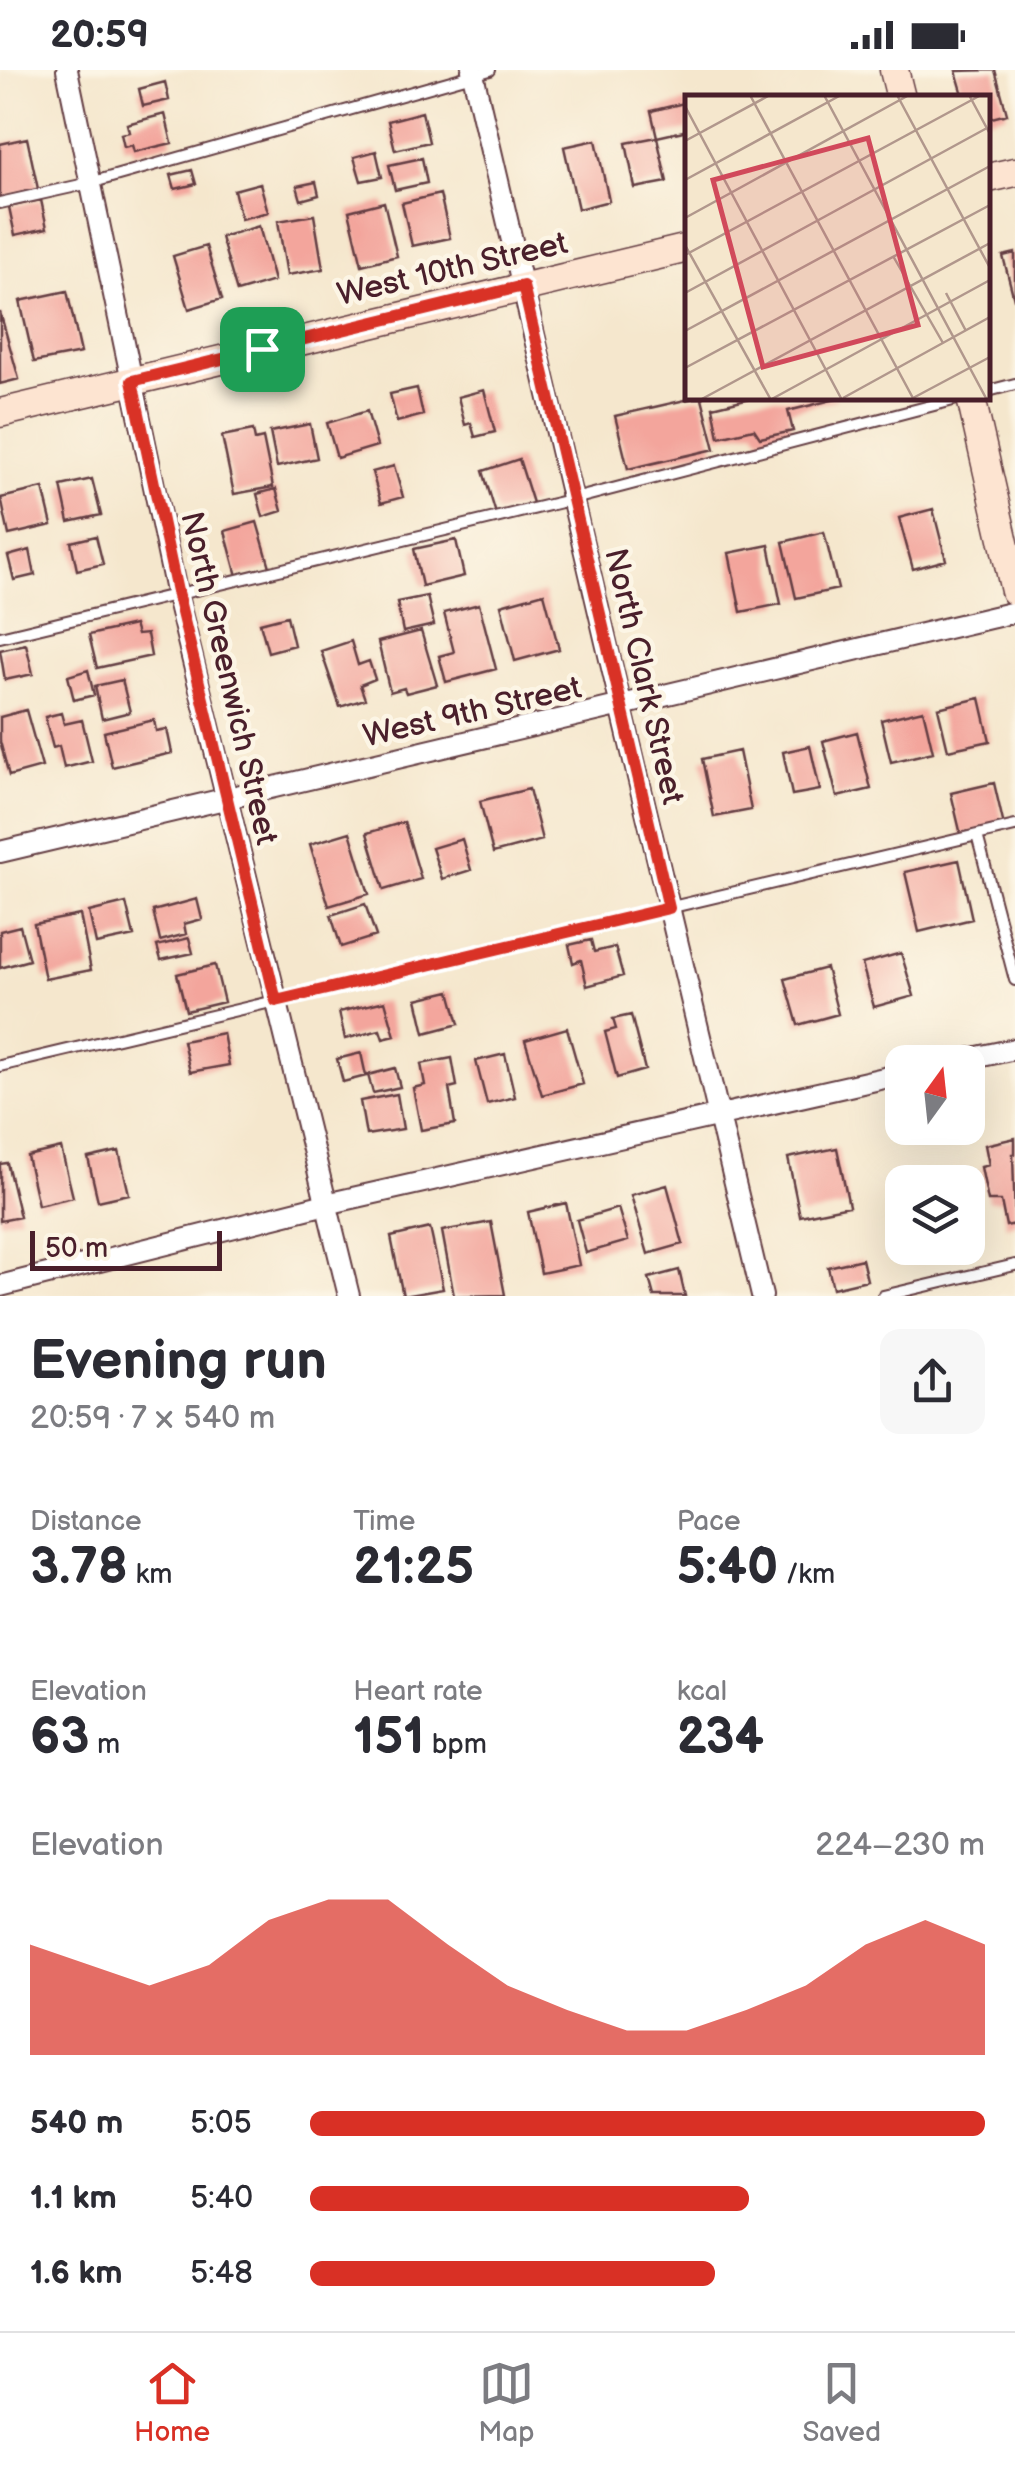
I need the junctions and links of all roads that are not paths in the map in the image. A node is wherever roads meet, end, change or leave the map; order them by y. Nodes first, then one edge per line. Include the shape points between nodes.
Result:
1 (67, 70) edge
2 (894, 70) edge
3 (479, 71) edge
4 (900, 95) edge
5 (1015, 172) edge
6 (990, 178) edge
7 (90, 183) junction
8 (0, 203) edge
9 (685, 249) edge
10 (523, 286) junction
11 (132, 381) junction
12 (1015, 384) edge
13 (990, 390) edge
14 (952, 400) edge
15 (970, 400) edge
16 (0, 413) edge
17 (574, 499) junction
18 (1015, 591) edge
19 (178, 596) junction
20 (1015, 612) edge
21 (0, 636) edge
22 (620, 706) junction
23 (227, 800) junction
24 (1015, 826) edge
25 (976, 835) junction
26 (0, 852) edge
27 (669, 908) junction
28 (1015, 980) edge
29 (276, 1001) junction
30 (1015, 1049) edge
31 (985, 1055) edge
32 (0, 1066) edge
33 (885, 1078) edge
34 (718, 1116) junction
35 (326, 1204) junction
36 (1015, 1265) edge
37 (0, 1286) edge
38 (349, 1296) edge
39 (762, 1296) edge
40 (883, 1296) edge

1 - 7 street, North Greenwich Street
2 - 4 street
3 - 7 lane
3 - 10 street, North Clark Street
5 - 6 street
7 - 8 lane
7 - 11 street, North Greenwich Street
9 - 10 street, West 10th Street
10 - 11 street, West 10th Street
10 - 17 street, North Clark Street
11 - 16 street, West 10th Street
11 - 19 street, North Greenwich Street
12 - 13 lane
14 - 17 lane
15 - 18 street
17 - 19 lane
17 - 22 street, North Clark Street
19 - 21 lane
19 - 23 street, North Greenwich Street
20 - 22 street, West 9th Street
22 - 23 street, West 9th Street
22 - 27 street, North Clark Street
23 - 26 street, West 9th Street
23 - 29 street, North Greenwich Street
24 - 25 lane
25 - 27 lane
25 - 28 lane
27 - 29 lane
27 - 34 street, North Clark Street
29 - 32 lane
29 - 35 street, North Greenwich Street
30 - 31 street
33 - 34 street
34 - 35 street
34 - 39 street, North Clark Street
35 - 37 street
35 - 38 street, North Greenwich Street
36 - 40 lane

